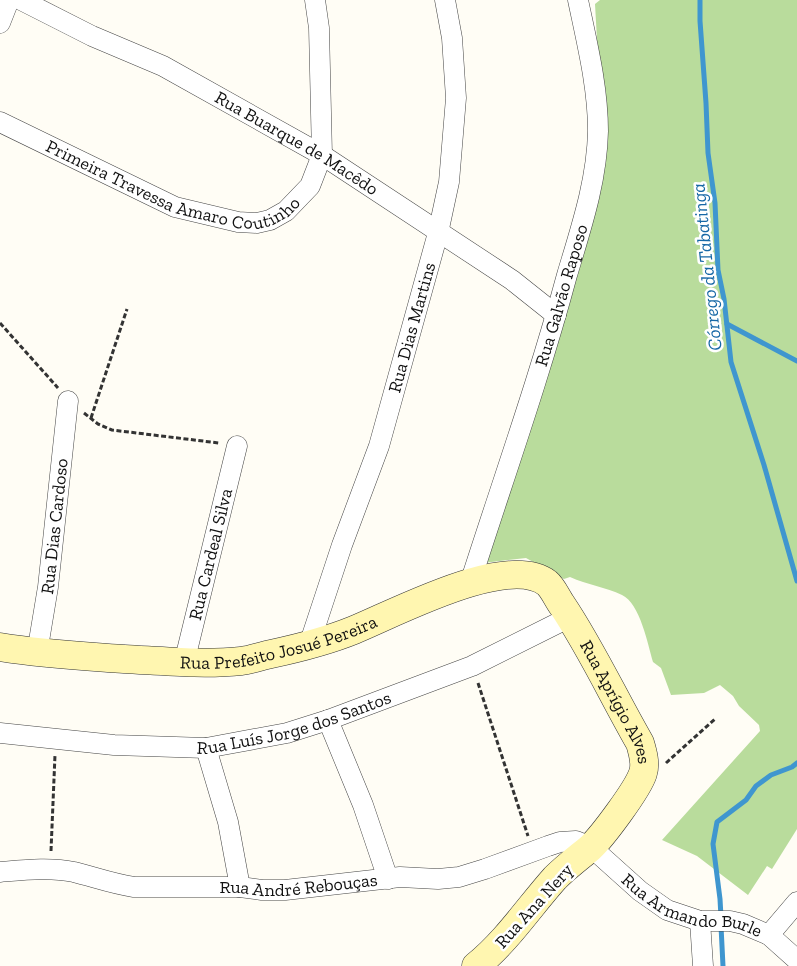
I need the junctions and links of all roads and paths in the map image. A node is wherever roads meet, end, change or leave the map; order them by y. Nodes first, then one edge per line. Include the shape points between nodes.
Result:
1 (9, 0) edge
2 (21, 0) edge
3 (315, 0) edge
4 (445, 0) edge
5 (578, 0) edge
6 (0, 23) edge
7 (0, 122) edge
8 (322, 155) junction
9 (438, 233) junction
10 (127, 309) dead end
11 (556, 315) junction
12 (0, 323) edge
13 (68, 401) junction
14 (91, 418) junction
15 (237, 446) joint
16 (470, 582) junction
17 (547, 584) joint
18 (570, 617) junction
19 (309, 645) junction
20 (0, 647) edge
21 (37, 653) junction
22 (184, 663) junction
23 (472, 666) junction
24 (715, 719) dead end
25 (328, 720) junction
26 (0, 733) edge
27 (56, 740) junction
28 (206, 748) junction
29 (643, 773) junction
30 (592, 847) junction
31 (533, 851) junction
32 (52, 870) junction
33 (0, 872) edge
34 (388, 879) junction
35 (240, 887) junction
36 (797, 902) edge
37 (714, 921) junction
38 (769, 935) junction
39 (797, 960) edge
40 (476, 966) edge
41 (703, 966) edge

1 - 6 street
2 - 8 street, Rua Buarque de Macêdo via 92,36 163,66
3 - 8 street via 319,28
4 - 9 street, Rua Dias Martins via 452,38 456,98 449,182
5 - 11 street, Rua Galvão Raposo via 594,82 597,140 590,193
7 - 8 street, Primeira Travessa Amaro Coutinho via 175,207 238,222 257,223 286,211 310,186
8 - 9 street, Rua Buarque de Macêdo
9 - 11 street, Rua Buarque de Macêdo via 512,280
9 - 19 street, Rua Dias Martins via 379,446
10 - 14 path
11 - 16 street, Rua Galvão Raposo
12 - 13 path
13 - 14 path
13 - 21 street, Rua Dias Cardoso via 48,587
14 - 15 path via 112,430
15 - 22 street, Rua Cardeal Silva
16 - 17 street, Rua Prefeito Josué Pereira via 513,574 536,578
16 - 19 street, Rua Prefeito Josué Pereira
17 - 18 street, Rua Aprígio Alves
18 - 23 street, Rua Luís Jorge dos Santos
18 - 29 street, Rua Aprígio Alves via 640,743
19 - 22 street, Rua Prefeito Josué Pereira via 242,661
20 - 21 street, Rua Prefeito Josué Pereira
21 - 22 street, Rua Prefeito Josué Pereira
23 - 25 street, Rua Luís Jorge dos Santos
23 - 31 path
24 - 29 path via 666,764
25 - 28 street, Rua Luís Jorge dos Santos via 287,733
25 - 34 street via 363,805
26 - 27 street, Rua Luís Jorge dos Santos
27 - 28 street, Rua Luís Jorge dos Santos
27 - 32 path
28 - 35 street via 228,822
29 - 30 street, Rua Aprígio Alves
30 - 31 street, Rua André Rebouças via 570,841
30 - 37 street, Rua Armando Burle via 655,903 667,910
30 - 40 street, Rua Ana Nery via 562,871 503,940
31 - 34 street, Rua André Rebouças via 459,877
32 - 33 street, Rua André Rebouças
32 - 35 street, Rua André Rebouças via 134,887
34 - 35 street, Rua André Rebouças via 285,890
36 - 38 street
37 - 38 street, Rua Armando Burle via 743,924
37 - 41 street
38 - 39 street, Rua Armando Burle

